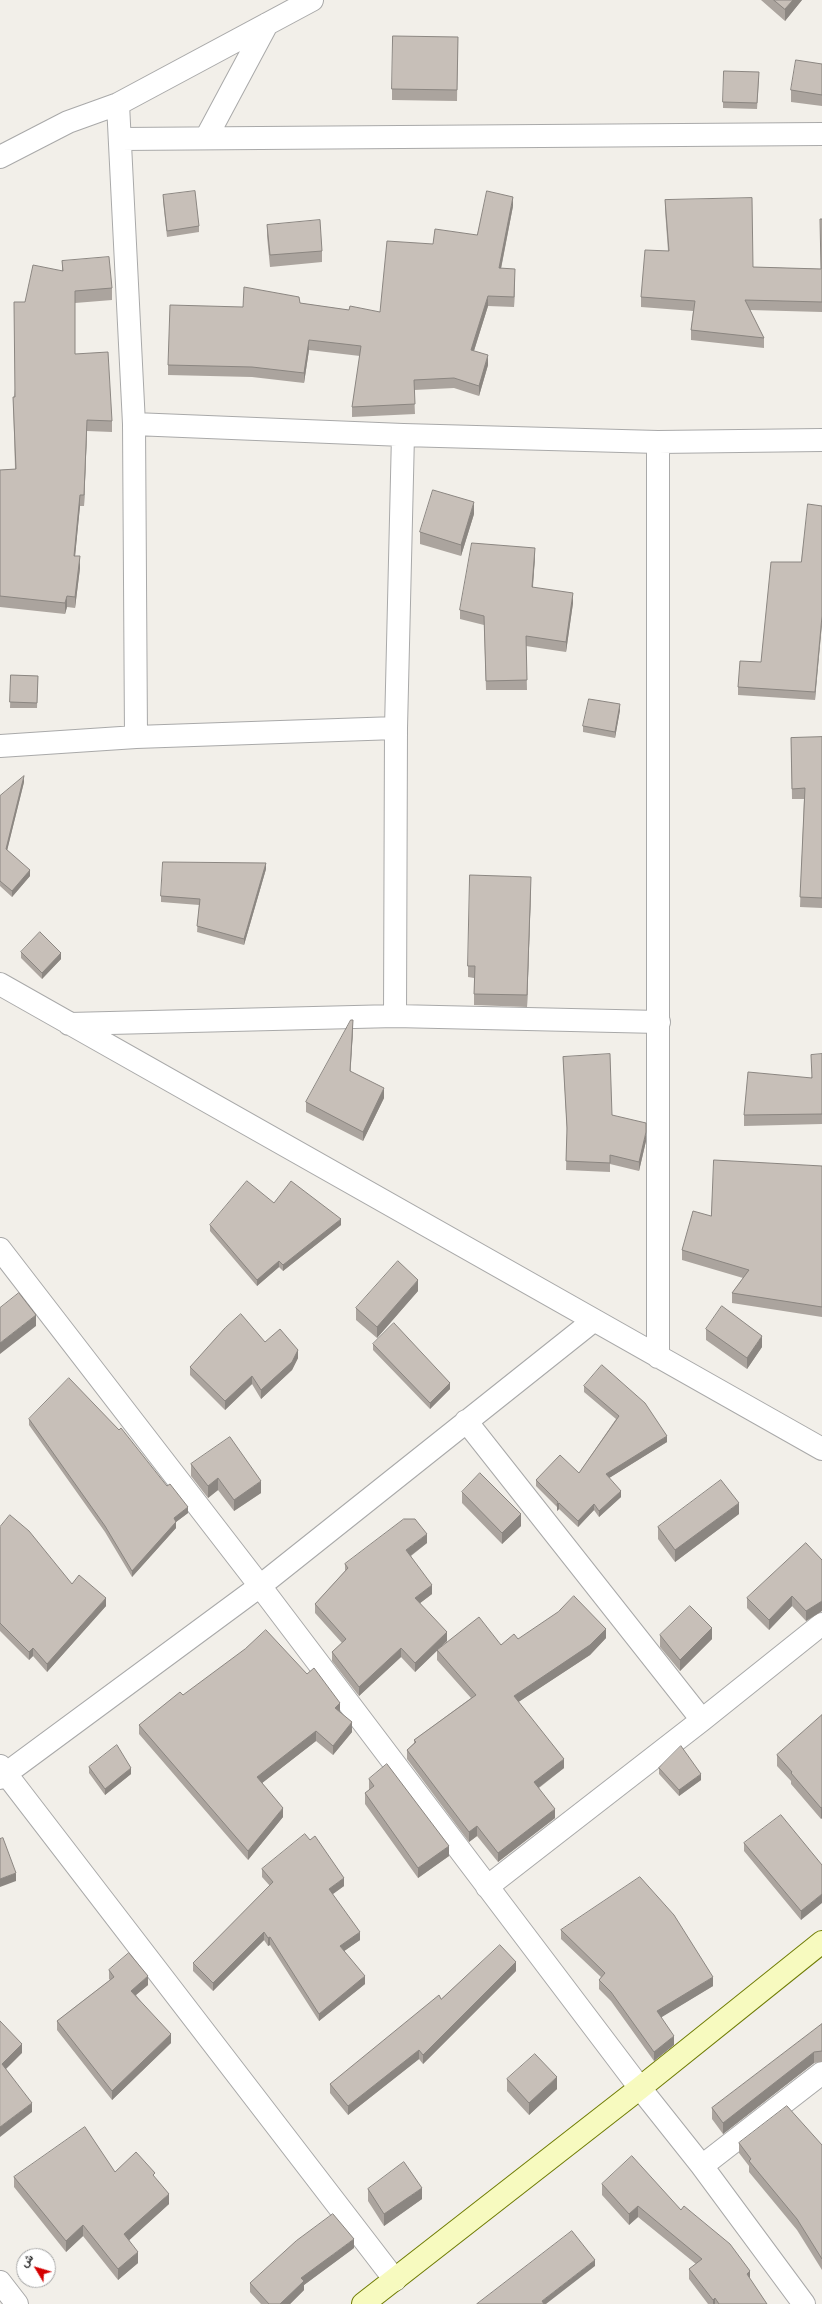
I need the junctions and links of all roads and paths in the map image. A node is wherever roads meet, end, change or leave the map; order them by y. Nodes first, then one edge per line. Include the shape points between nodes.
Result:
1 (312, 0) edge
2 (267, 24) junction
3 (118, 104) junction
4 (822, 134) edge
5 (206, 138) junction
6 (120, 139) junction
7 (0, 157) edge
8 (134, 424) junction
9 (403, 435) junction
10 (822, 440) edge
11 (658, 442) junction
12 (396, 728) junction
13 (136, 737) junction
14 (0, 746) edge
15 (0, 984) edge
16 (395, 1016) junction
17 (659, 1022) junction
18 (69, 1024) junction
19 (0, 1249) edge
20 (593, 1321) junction
21 (658, 1357) junction
22 (466, 1421) junction
23 (822, 1449) edge
24 (260, 1586) junction
25 (822, 1624) edge
26 (702, 1720) junction
27 (2, 1772) edge
28 (487, 1887) junction
29 (822, 1942) edge
30 (822, 2073) edge
31 (640, 2088) junction
32 (702, 2166) junction
33 (395, 2280) junction
34 (0, 2282) edge
35 (17, 2304) edge
36 (362, 2304) edge
37 (804, 2304) edge

1 - 2 street
2 - 3 street
2 - 5 street
3 - 6 street
3 - 7 street via 68,122
4 - 5 street
5 - 6 street
6 - 8 street
8 - 9 street
8 - 13 street
9 - 11 street
9 - 12 street
10 - 11 street
11 - 17 street
12 - 13 street
12 - 16 street
13 - 14 street
15 - 18 street
16 - 17 street
16 - 18 street
17 - 21 street
18 - 20 street
19 - 24 street
20 - 21 street
20 - 22 street
21 - 23 street
22 - 24 street
22 - 26 street
24 - 27 street
24 - 28 street
25 - 26 street
26 - 28 street
27 - 33 street
28 - 31 street
29 - 31 street
30 - 32 street
31 - 32 street
31 - 33 street
32 - 37 street
33 - 36 street
34 - 35 street

